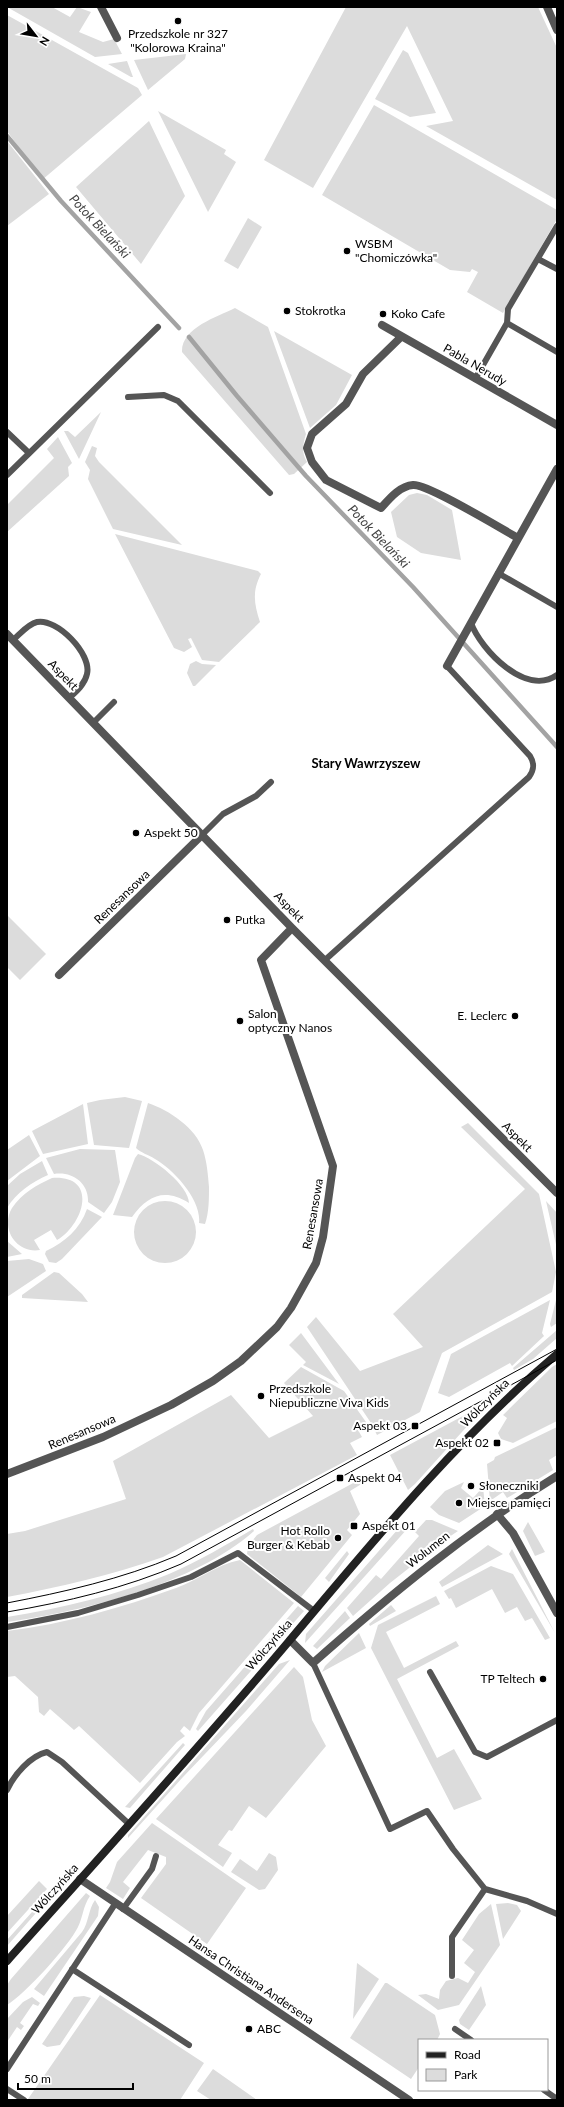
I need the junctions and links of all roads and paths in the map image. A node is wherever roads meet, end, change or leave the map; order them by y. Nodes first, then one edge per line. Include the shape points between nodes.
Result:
1 (101, 7) edge
2 (546, 7) edge
3 (556, 24) edge
4 (117, 38) dead end
5 (557, 226) edge
6 (538, 259) junction
7 (557, 270) edge
8 (507, 323) junction
9 (382, 325) dead end
10 (158, 328) dead end
11 (401, 337) junction
12 (557, 352) edge
13 (476, 379) junction
14 (128, 397) dead end
15 (557, 426) edge
16 (7, 432) edge
17 (29, 453) junction
18 (557, 469) edge
19 (7, 475) edge
20 (270, 493) dead end
21 (518, 538) junction
22 (498, 573) junction
23 (557, 607) edge
24 (471, 623) junction
25 (10, 637) edge
26 (447, 666) joint
27 (557, 675) edge
28 (69, 698) junction
29 (114, 702) dead end
30 (93, 723) junction
31 (271, 782) dead end
32 (202, 835) junction
33 (292, 928) junction
34 (325, 960) junction
35 (59, 975) dead end
36 (557, 1193) edge
37 (557, 1354) edge
38 (7, 1474) edge
39 (557, 1476) edge
40 (498, 1514) junction
41 (314, 1611) junction
42 (557, 1613) edge
43 (7, 1627) edge
44 (290, 1640) junction
45 (313, 1663) junction
46 (430, 1672) dead end
47 (557, 1720) edge
48 (7, 1790) edge
49 (129, 1824) junction
50 (156, 1856) dead end
51 (80, 1879) junction
52 (485, 1889) junction
53 (115, 1904) junction
54 (123, 1909) junction
55 (557, 1914) edge
56 (7, 1961) edge
57 (72, 1969) junction
58 (452, 1976) dead end
59 (455, 2029) dead end
60 (470, 2039) edge
61 (189, 2045) dead end
62 (7, 2069) edge
63 (7, 2089) edge
64 (545, 2091) edge
65 (557, 2099) edge
66 (24, 2100) edge
67 (409, 2100) edge

1 - 4 street
2 - 3 street
5 - 6 lane
6 - 7 lane
6 - 8 lane via 508,310
8 - 12 lane
8 - 13 lane
9 - 11 street, Pabla Nerudy
10 - 17 lane
11 - 13 street, Pabla Nerudy
11 - 21 street via 363,374 346,404 312,434 308,448 312,462 326,480 381,508 396,492 413,485 430,489
13 - 15 street, Pabla Nerudy
14 - 20 lane via 164,395 178,401
16 - 17 lane
17 - 19 lane
18 - 21 street
21 - 22 street
22 - 23 lane
22 - 24 street
24 - 26 street
24 - 27 lane via 482,644 511,670 537,681 547,681
25 - 28 street, Aspekt
25 - 28 lane via 30,624 38,622 49,622 61,629 80,649 88,673 80,687
26 - 34 lane via 530,756 533,771
28 - 30 street, Aspekt
29 - 30 lane
30 - 32 street, Aspekt
31 - 32 lane via 256,796 224,814
32 - 33 street, Aspekt
32 - 35 street, Renesansowa
33 - 34 street, Aspekt
33 - 38 street, Renesansowa via 261,960 333,1166 323,1238 316,1263 292,1308 277,1327 241,1361 213,1381 171,1405 103,1437
34 - 36 street, Aspekt
37 - 41 main road, Wólczyńska via 515,1389 479,1426
39 - 40 street, Wolumen
40 - 42 street via 513,1533
40 - 45 street, Wolumen via 396,1590
41 - 43 lane via 238,1553 191,1577 138,1595 78,1613
41 - 44 main road, Wólczyńska
44 - 45 street
44 - 49 main road, Wólczyńska
45 - 52 lane via 390,1829 427,1811
46 - 47 lane via 475,1752 487,1757
48 - 49 lane via 25,1767 39,1754 47,1752 57,1758
49 - 51 main road, Wólczyńska
50 - 54 lane via 152,1869
51 - 53 street, Hansa Christiana Andersena
51 - 56 main road, Wólczyńska
52 - 55 lane
52 - 58 lane via 452,1937
53 - 54 street, Hansa Christiana Andersena
53 - 57 lane
54 - 67 street, Hansa Christiana Andersena
57 - 61 lane
57 - 62 lane
59 - 60 lane
63 - 66 lane
64 - 65 lane

